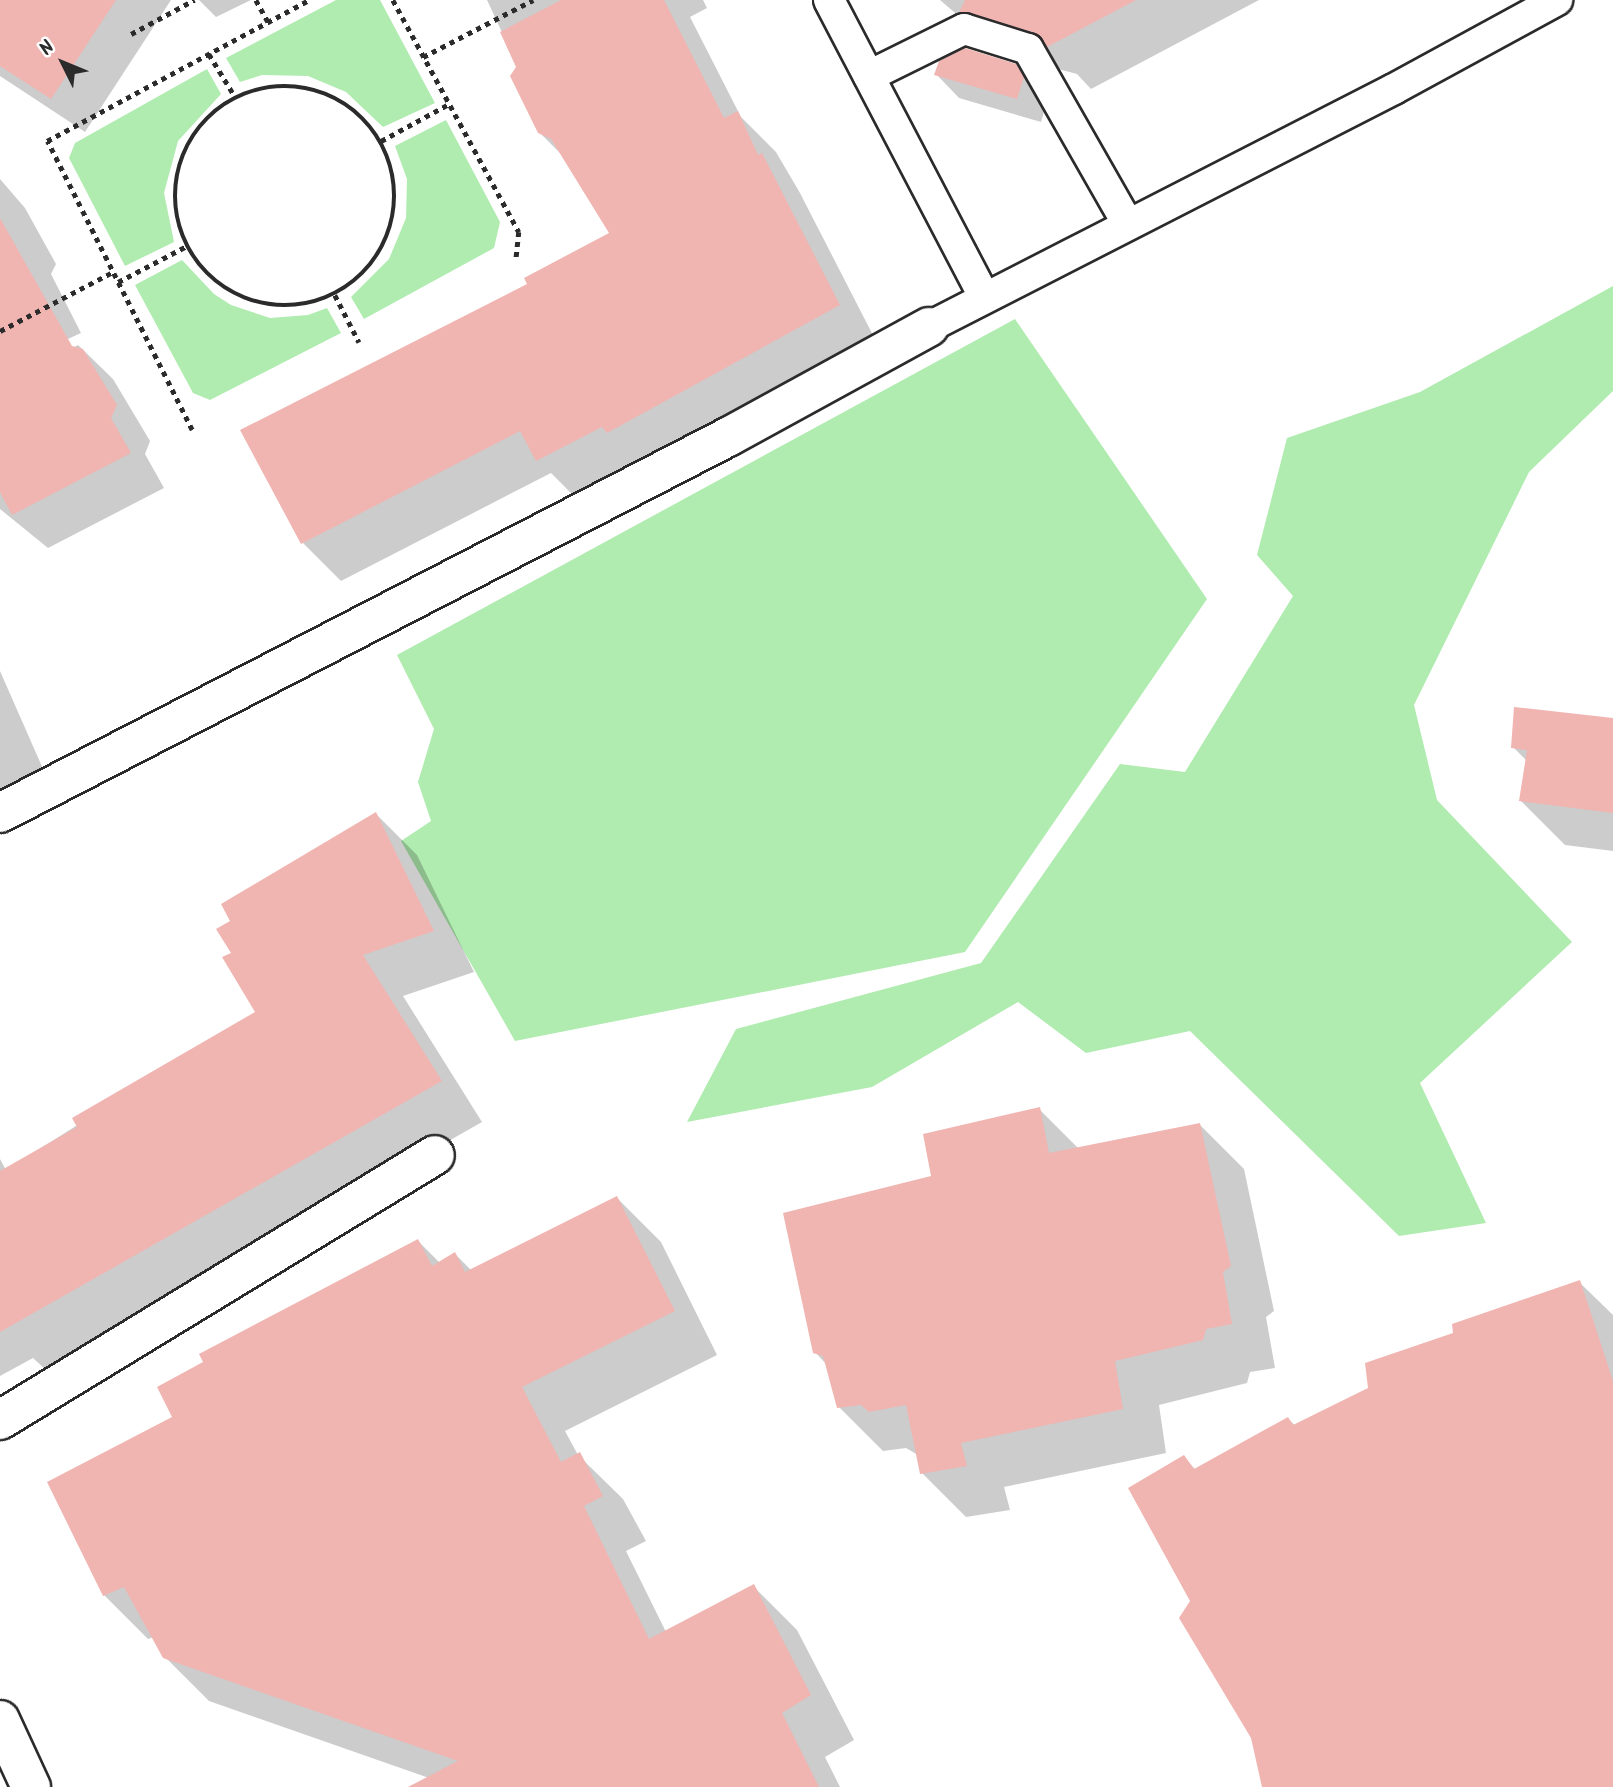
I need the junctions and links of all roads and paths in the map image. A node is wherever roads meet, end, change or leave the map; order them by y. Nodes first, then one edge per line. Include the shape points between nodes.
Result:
1 (194, 0) edge
2 (256, 0) edge
3 (309, 0) edge
4 (393, 0) edge
5 (533, 0) edge
6 (830, 0) edge
7 (1557, 0) edge
8 (268, 22) junction
9 (131, 34) dead end
10 (209, 54) junction
11 (423, 57) junction
12 (869, 76) junction
13 (236, 98) junction
14 (449, 104) junction
15 (381, 141) junction
16 (1128, 224) junction
17 (187, 246) junction
18 (516, 260) dead end
19 (113, 272) junction
20 (118, 282) junction
21 (335, 295) junction
22 (985, 298) junction
23 (929, 327) joint
24 (0, 331) edge
25 (359, 342) dead end
26 (192, 430) dead end
27 (0, 813) edge
28 (435, 1155) dead end
29 (0, 1420) edge
30 (1, 1722) edge
31 (32, 1787) edge

1 - 9 path
2 - 8 path
3 - 8 path
4 - 11 path
5 - 11 path
6 - 12 lane
7 - 16 lane
8 - 10 path
10 - 13 path
10 - 19 path via 47,141
11 - 14 path
12 - 16 lane via 964,29 1028,49
12 - 22 lane
13 - 15 path via 251,90 288,85 324,92 355,110
13 - 17 path via 193,134 178,167 174,204
14 - 15 path
14 - 18 path via 519,232
15 - 21 path via 394,172 395,209 388,232 364,273
16 - 22 lane
17 - 20 path
17 - 21 path via 202,270 230,293 264,306 300,306
19 - 20 path
19 - 24 path
20 - 26 path
21 - 25 path
22 - 23 lane
23 - 27 street via 728,437
28 - 29 street
30 - 31 street

